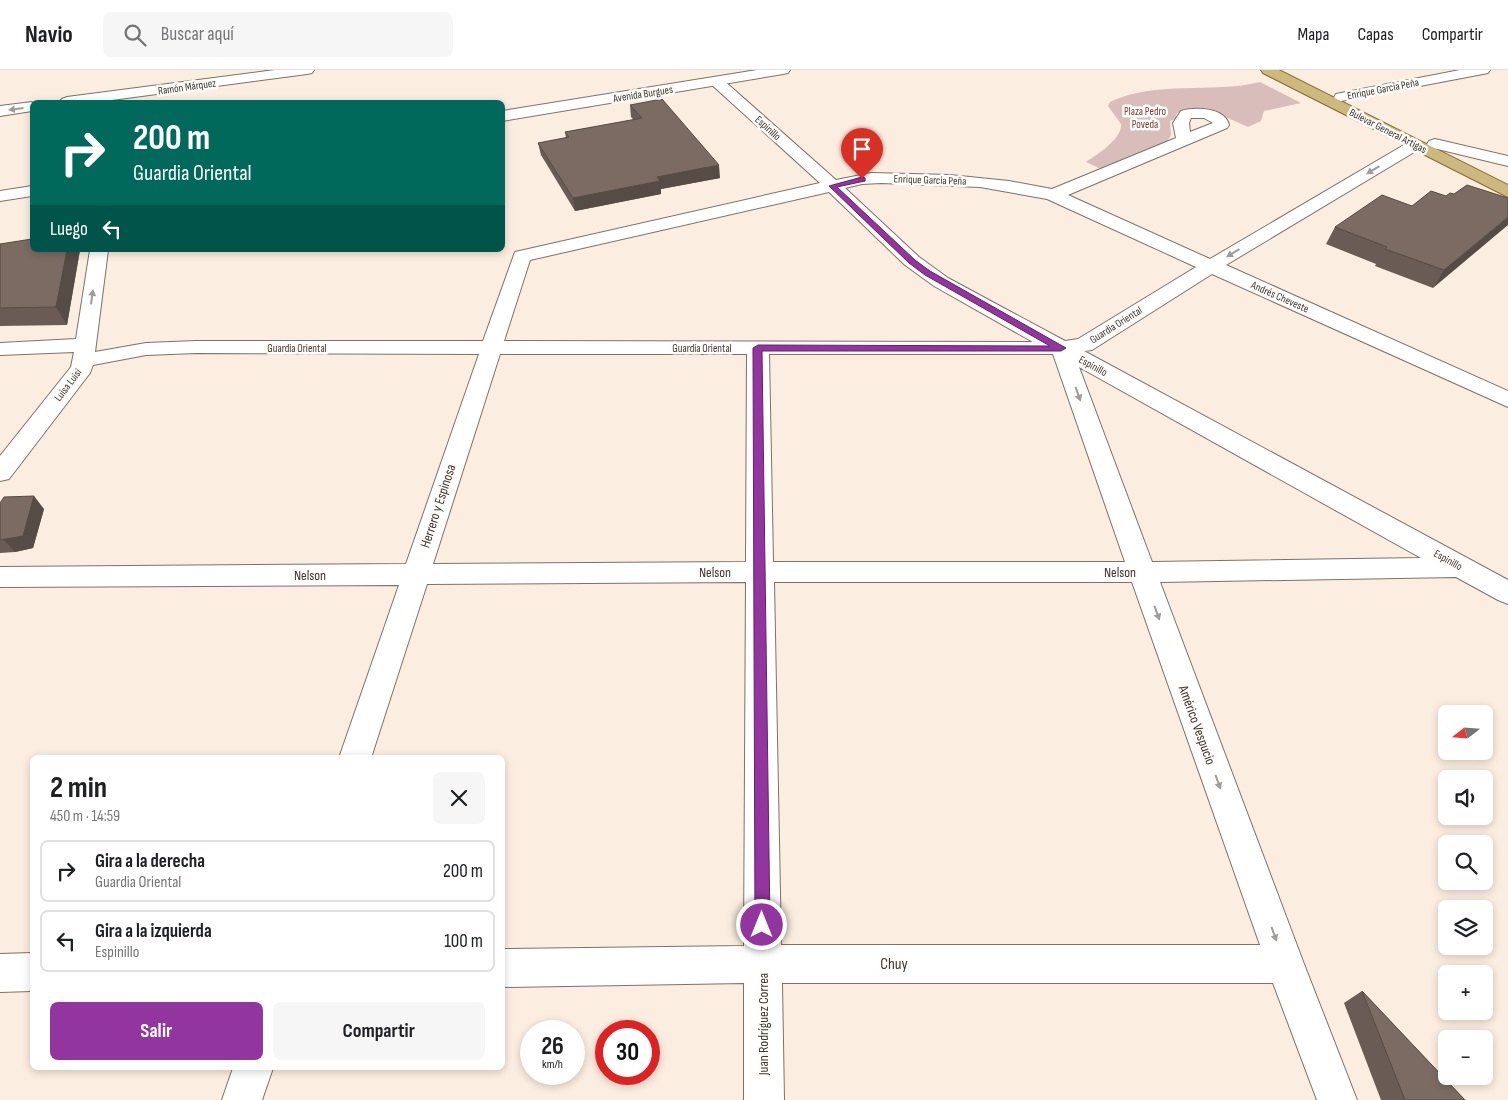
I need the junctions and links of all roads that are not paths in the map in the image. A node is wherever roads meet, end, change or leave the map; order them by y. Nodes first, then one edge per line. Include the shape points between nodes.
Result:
1 (307, 70) edge
2 (783, 70) edge
3 (1268, 70) edge
4 (1287, 70) edge
5 (1483, 70) edge
6 (238, 75) edge
7 (717, 82) junction
8 (240, 95) dead end
9 (1341, 97) junction
10 (80, 100) edge
11 (30, 107) edge
12 (0, 111) edge
13 (505, 116) edge
14 (1184, 139) dead end
15 (1435, 144) junction
16 (1415, 145) junction
17 (1508, 161) edge
18 (1508, 180) edge
19 (832, 186) junction
20 (30, 191) edge
21 (1508, 192) edge
22 (1053, 195) junction
23 (0, 196) edge
24 (99, 252) edge
25 (522, 256) joint
26 (1212, 266) junction
27 (758, 348) junction
28 (1061, 348) junction
29 (0, 349) edge
30 (490, 349) junction
31 (85, 352) junction
32 (1508, 400) edge
33 (0, 473) edge
34 (1461, 567) junction
35 (759, 572) junction
36 (1142, 572) junction
37 (415, 574) junction
38 (0, 576) edge
39 (1508, 593) edge
40 (356, 755) edge
41 (763, 964) junction
42 (1285, 964) junction
43 (505, 968) edge
44 (30, 972) edge
45 (0, 973) edge
46 (252, 1070) edge
47 (242, 1100) edge
48 (764, 1100) edge
49 (1337, 1100) edge

1 - 6 street, Ramón Márquez
2 - 7 street, Avenida Burgues
3 - 16 main road, Bulevar General Artigas
4 - 9 main road, Bulevar General Artigas
5 - 9 street, Enrique García Peña
6 - 8 street
6 - 10 street, Ramón Márquez
7 - 13 street, Avenida Burgues
7 - 19 street, Espinillo
9 - 15 main road, Bulevar General Artigas
11 -> 12 street
14 - 22 street
15 - 17 street
15 - 18 main road, Bulevar General Artigas
16 - 21 main road, Bulevar General Artigas
16 -> 26 street, Guardia Oriental
19 - 22 street, Enrique García Peña via 862,179 902,178 999,184
19 - 25 street, Enrique García Peña
19 - 28 street, Espinillo via 928,273
20 - 23 street
22 - 26 street, Andrés Cheveste
31 -> 24 street, Luisa Luisi
25 - 30 street, Herrero y Espinosa
26 - 28 street, Guardia Oriental via 1084,345
26 - 32 street, Andrés Cheveste
27 - 28 street, Guardia Oriental
27 - 30 street, Guardia Oriental
27 - 35 street, Juan Rodríguez Correa
28 - 34 street, Espinillo
28 -> 36 street, Américo Vespucio
29 - 31 street, Guardia Oriental via 60,347
30 - 31 street, Guardia Oriental via 196,347
30 - 37 street, Herrero y Espinosa
31 - 33 street, Luisa Luisi via 82,368
34 - 36 street, Nelson
34 - 39 street, Espinillo
35 - 36 street, Nelson
35 - 37 street, Nelson
35 - 41 street, Juan Rodríguez Correa
36 -> 42 street, Américo Vespucio
37 - 38 street, Nelson
37 - 40 street, Herrero y Espinosa
41 - 42 street, Chuy
41 - 43 street, Chuy
41 - 48 street, Juan Rodríguez Correa
42 - 49 street, Américo Vespucio
44 - 45 street
46 - 47 street

